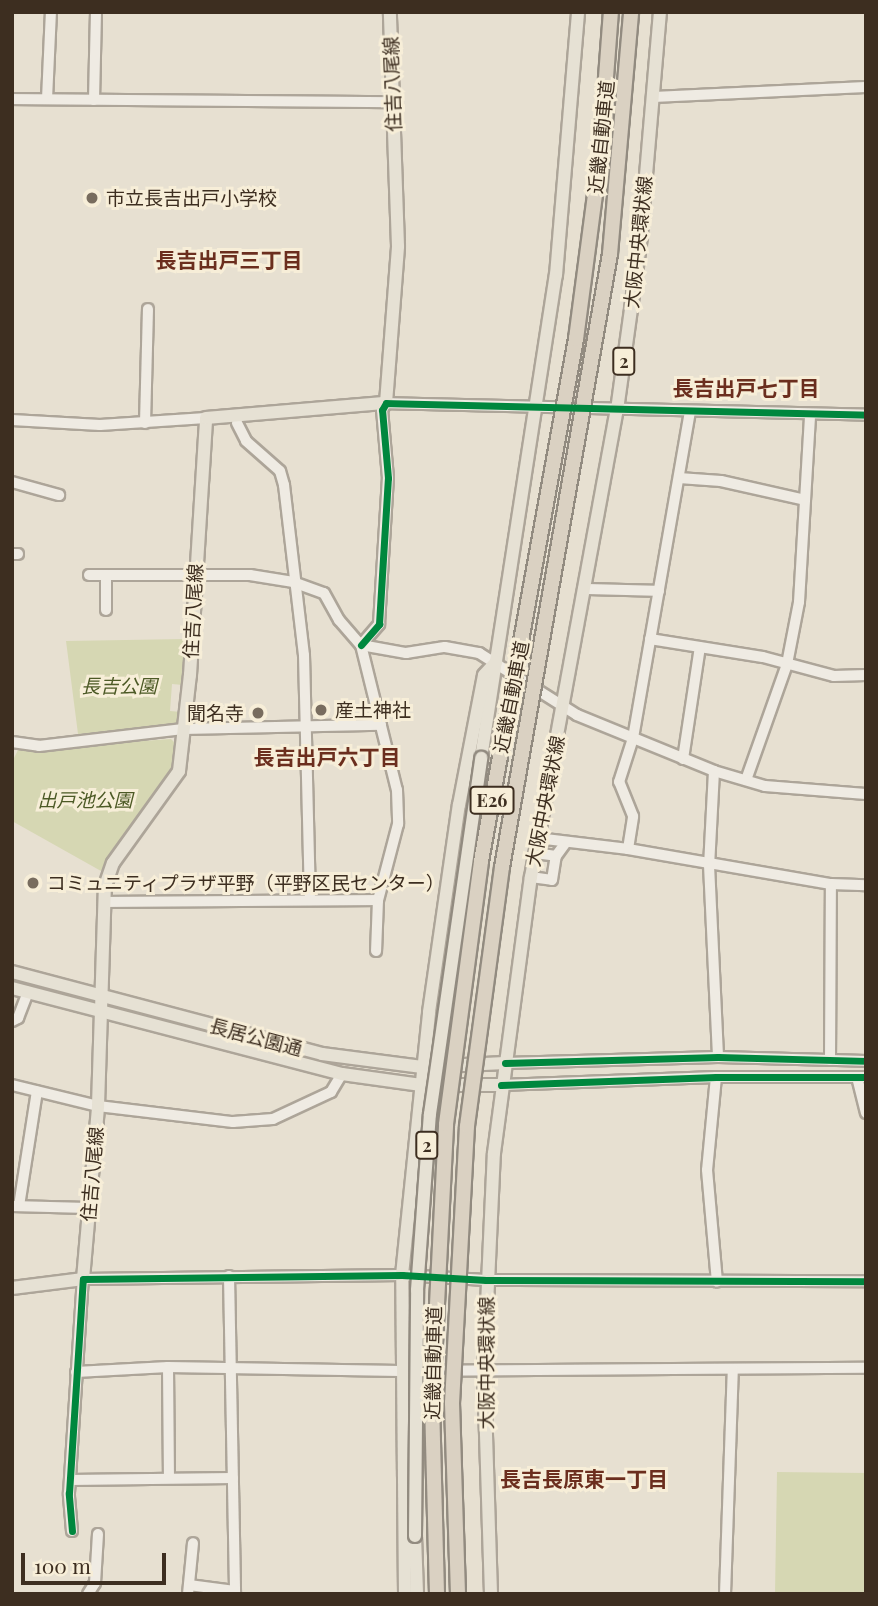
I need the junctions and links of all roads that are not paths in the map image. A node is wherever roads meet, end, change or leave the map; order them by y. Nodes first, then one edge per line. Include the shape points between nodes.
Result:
1 (51, 12) edge
2 (96, 12) edge
3 (390, 12) edge
4 (578, 12) edge
5 (611, 12) edge
6 (631, 12) edge
7 (660, 12) edge
8 (866, 87) edge
9 (653, 97) junction
10 (12, 99) edge
11 (47, 99) junction
12 (94, 100) junction
13 (392, 103) junction
14 (148, 309) dead end
15 (386, 403) junction
16 (536, 407) junction
17 (617, 410) junction
18 (690, 412) junction
19 (866, 415) edge
20 (810, 416) junction
21 (206, 418) junction
22 (12, 420) edge
23 (145, 423) junction
24 (237, 423) dead end
25 (679, 478) junction
26 (12, 482) edge
27 (59, 495) dead end
28 (805, 500) junction
29 (89, 575) dead end
30 (106, 575) junction
31 (195, 576) junction
32 (293, 582) junction
33 (583, 589) junction
34 (659, 591) junction
35 (106, 610) dead end
36 (650, 639) junction
37 (361, 645) junction
38 (700, 647) junction
39 (496, 662) junction
40 (787, 664) junction
41 (866, 675) edge
42 (563, 707) junction
43 (381, 724) junction
44 (183, 729) junction
45 (304, 729) junction
46 (633, 738) junction
47 (13, 744) edge
48 (683, 759) junction
49 (715, 771) junction
50 (746, 780) junction
51 (866, 794) edge
52 (537, 838) junction
53 (566, 842) junction
54 (628, 849) junction
55 (535, 853) junction
56 (556, 856) junction
57 (709, 865) junction
58 (531, 877) junction
59 (831, 884) junction
60 (866, 885) edge
61 (310, 897) junction
62 (378, 900) junction
63 (105, 902) junction
64 (376, 951) dead end
65 (12, 972) edge
66 (12, 988) edge
67 (27, 992) junction
68 (103, 996) junction
69 (102, 1011) junction
70 (12, 1021) edge
71 (718, 1057) junction
72 (830, 1060) junction
73 (866, 1061) edge
74 (505, 1063) junction
75 (422, 1067) junction
76 (342, 1074) junction
77 (716, 1077) junction
78 (861, 1077) edge
79 (12, 1085) edge
80 (421, 1085) junction
81 (501, 1085) junction
82 (37, 1091) junction
83 (98, 1106) junction
84 (866, 1113) edge
85 (16, 1206) edge
86 (88, 1208) junction
87 (402, 1275) junction
88 (229, 1276) junction
89 (83, 1279) junction
90 (486, 1280) junction
91 (717, 1282) junction
92 (866, 1282) edge
93 (12, 1287) edge
94 (168, 1367) junction
95 (230, 1368) junction
96 (733, 1368) junction
97 (866, 1368) edge
98 (400, 1371) junction
99 (484, 1371) junction
100 (76, 1372) junction
101 (169, 1478) junction
102 (233, 1478) junction
103 (70, 1480) junction
104 (72, 1531) dead end
105 (98, 1534) dead end
106 (193, 1542) dead end
107 (189, 1590) edge
108 (234, 1592) edge
109 (88, 1594) edge
110 (405, 1594) edge
111 (417, 1594) edge
112 (437, 1594) edge
113 (458, 1594) edge
114 (491, 1594) edge
115 (725, 1594) edge

1 - 11 street
2 - 12 street
3 - 13 main road, 住吉八尾線
4 - 16 main road, 2 via 556,275
5 - 112 highway, 近畿自動車道 / E26, bridge via 600,157 576,339 484,848 446,1124 432,1403
6 - 113 highway, 近畿自動車道 / E26, bridge via 610,254 513,803 467,1126 453,1390
7 - 9 main road, 大阪中央環状線 / 2
8 - 9 street
9 - 17 main road, 大阪中央環状線 / 2 via 640,245
10 - 11 street
11 - 12 street
12 - 13 street
13 - 15 main road, 住吉八尾線 via 398,246
14 - 23 street
15 - 16 street
15 - 21 main road
15 - 37 street via 382,410 388,478 379,624
16 - 17 street
16 - 39 main road, 2
17 - 18 street
17 - 33 main road, 大阪中央環状線 / 2
18 - 20 street
18 - 25 street
19 - 20 street
20 - 28 street
21 - 23 street
21 - 31 main road, 住吉八尾線
22 - 23 street
24 - 32 street via 246,441 280,471
25 - 28 street via 721,481
25 - 34 street
26 - 27 street
28 - 40 street via 799,602
29 - 30 street
30 - 31 street
30 - 35 street
31 - 32 street via 250,575
31 - 44 main road, 住吉八尾線
32 - 37 street via 324,593 338,620
32 - 45 street via 304,655
33 - 34 street
33 - 42 main road, 大阪中央環状線 / 2
34 - 36 street
36 - 38 street
36 - 46 street
37 - 39 street via 406,653 445,648 479,653
37 - 43 street
38 - 40 street
38 - 48 street
39 - 42 street
39 - 75 main road, 2 via 484,675 459,805
39 - 111 main road, 2, bridge via 430,1114 417,1290
40 - 41 street via 835,676
40 - 50 street
42 - 46 street
42 - 52 main road, 大阪中央環状線 / 2
43 - 45 street
43 - 62 street via 397,790 398,824
44 - 45 street
44 - 47 street via 40,746
44 - 63 main road, 住吉八尾線 via 173,785 113,863
45 - 61 street
46 - 48 street
46 - 54 street via 619,782 633,816
48 - 49 street
49 - 50 street
49 - 57 street
50 - 51 street via 816,792
52 - 53 street
52 - 55 main road, 大阪中央環状線 / 2
53 - 54 street
53 - 56 street
54 - 57 street
55 - 56 street
55 - 58 main road, 大阪中央環状線 / 2
56 - 58 street via 552,880
57 - 59 street
57 - 71 street
58 - 74 main road, 大阪中央環状線 / 2
59 - 60 street
59 - 72 street
61 - 62 street
61 - 63 street
62 - 64 street
63 - 68 main road, 住吉八尾線
65 - 68 main road, 長居公園通
66 - 67 main road, 長居公園通
67 - 69 main road, 長居公園通
67 - 70 street via 19,1018
68 - 69 main road, 住吉八尾線
68 - 75 main road, 長居公園通 via 322,1054
69 - 76 main road, 長居公園通
69 - 83 main road, 住吉八尾線
71 - 72 street
71 - 74 street
72 - 73 street
74 - 75 main road, 長居公園通
74 - 81 main road, 大阪中央環状線 / 2
75 - 80 main road, 2
76 - 80 main road, 長居公園通
76 - 83 street via 331,1092 273,1119 233,1122
77 - 78 street
77 - 81 street
77 - 91 street via 707,1170
78 - 84 street
79 - 82 street
80 - 81 main road, 長居公園通
80 - 87 main road, 2
81 - 90 main road, 大阪中央環状線 / 2
82 - 83 street
82 - 85 street
83 - 86 main road, 住吉八尾線
85 - 86 street
86 - 89 main road, 住吉八尾線
87 - 88 street
87 - 90 street
87 - 98 main road, 2
88 - 89 street
88 - 95 street
89 - 93 main road
89 - 100 street
90 - 91 street
90 - 99 main road, 大阪中央環状線 / 2
91 - 92 street
94 - 95 street
94 - 100 street
94 - 101 street
95 - 98 street
95 - 102 street
96 - 97 street
96 - 99 street
96 - 115 street
98 - 99 street
98 - 110 main road, 2
99 - 114 main road, 大阪中央環状線 / 2
100 - 103 street
101 - 102 street
101 - 103 street
102 - 108 street
103 - 104 street
105 - 109 street via 95,1583
106 - 107 street
107 - 108 street

